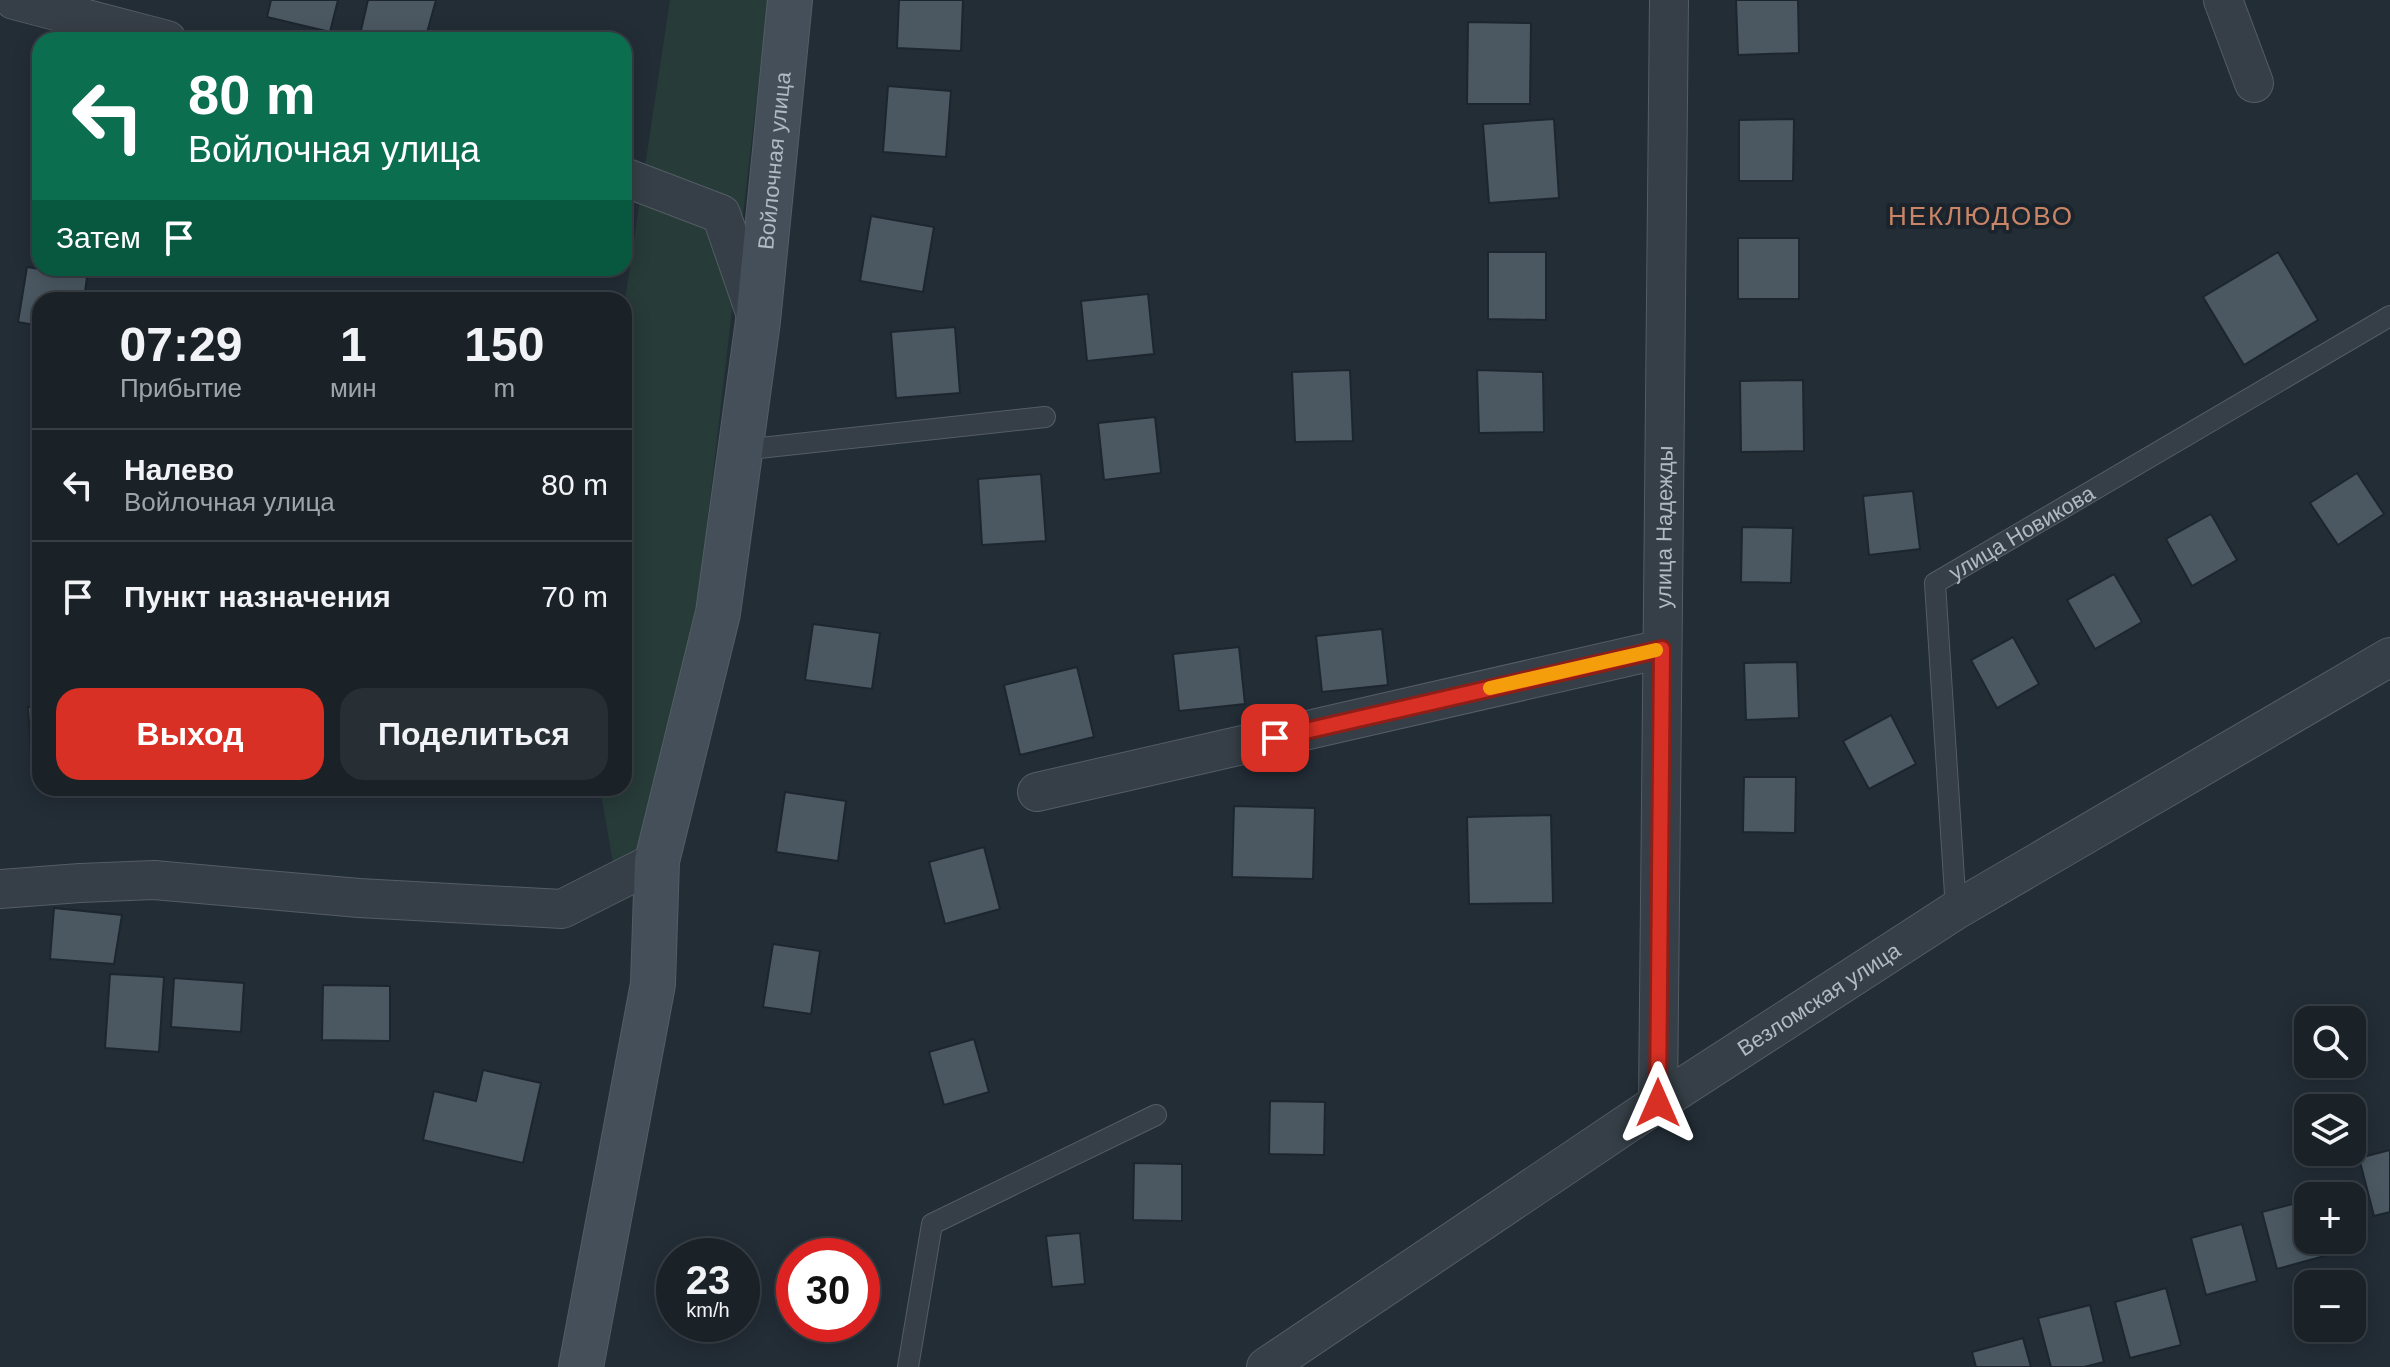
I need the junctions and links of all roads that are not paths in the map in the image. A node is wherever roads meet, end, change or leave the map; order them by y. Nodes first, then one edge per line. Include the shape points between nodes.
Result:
1 (14, 0) edge
2 (790, 0) edge
3 (1669, 0) edge
4 (2223, 0) edge
5 (136, 32) edge
6 (2254, 83) dead end
7 (632, 180) edge
8 (2390, 316) edge
9 (758, 321) junction
10 (1045, 417) dead end
11 (741, 450) junction
12 (1662, 649) junction
13 (2390, 657) edge
14 (1037, 792) dead end
15 (657, 861) junction
16 (0, 889) edge
17 (1956, 910) junction
18 (1658, 1103) junction
19 (1156, 1115) dead end
20 (581, 1367) edge
21 (908, 1367) edge
22 (1266, 1367) edge

1 - 5 street
2 - 9 street, Войлочная улица
3 - 12 street, улица Надежды
4 - 6 street
7 - 9 street via 721,214
8 - 17 lane, улица Новикова via 1935,583
9 - 11 street, Войлочная улица
10 - 11 lane
11 - 15 street, Войлочная улица via 718,613
12 - 14 street
12 - 18 street, улица Надежды
13 - 17 street, Везломская улица
15 - 16 street via 562,909 154,880
15 - 20 street, Войлочная улица via 653,984
17 - 18 street, Везломская улица
18 - 22 street, Везломская улица
19 - 21 lane via 932,1224

